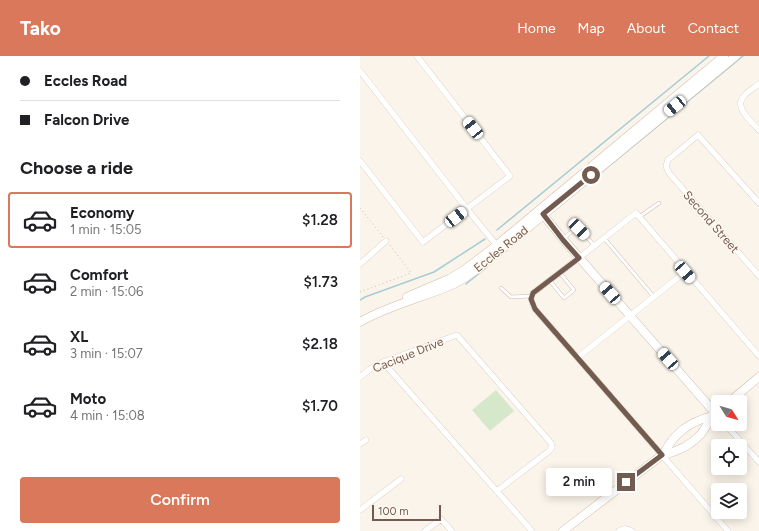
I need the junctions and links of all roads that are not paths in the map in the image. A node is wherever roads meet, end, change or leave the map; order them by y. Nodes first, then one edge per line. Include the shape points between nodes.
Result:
1 (417, 56) edge
2 (724, 56) edge
3 (736, 56) edge
4 (360, 71) edge
5 (759, 84) edge
6 (759, 130) edge
7 (360, 161) edge
8 (659, 203) dead end
9 (759, 203) edge
10 (467, 208) junction
11 (541, 212) junction
12 (639, 218) junction
13 (604, 238) junction
14 (563, 240) junction
15 (386, 241) road end
16 (595, 246) junction
17 (499, 247) junction
18 (579, 258) junction
19 (360, 264) edge
20 (685, 272) junction
21 (560, 273) junction
22 (759, 276) edge
23 (550, 281) junction
24 (500, 288) dead end
25 (531, 296) junction
26 (654, 297) junction
27 (360, 316) edge
28 (630, 316) junction
29 (360, 322) edge
30 (759, 356) edge
31 (577, 358) junction
32 (383, 362) junction
33 (360, 377) edge
34 (759, 377) edge
35 (737, 395) edge
36 (711, 408) edge
37 (711, 416) edge
38 (711, 420) edge
39 (731, 431) edge
40 (366, 440) dead end
41 (360, 444) edge
42 (662, 455) junction
43 (759, 462) edge
44 (401, 479) dead end
45 (497, 491) junction
46 (360, 510) edge
47 (425, 531) edge
48 (452, 531) edge
49 (532, 531) edge
50 (563, 531) edge
51 (619, 531) edge
52 (632, 531) edge
53 (728, 531) edge

1 - 10 street via 510,176
2 - 11 street, Eccles Road
3 - 11 street, Eccles Road
4 - 10 street
5 - 6 street via 743,97 740,103 743,112
7 - 10 street via 423,242
8 - 12 lane
9 - 22 street, Second Street via 698,135 668,160 666,166 669,173
10 - 17 street
11 - 14 street
11 - 17 street, Eccles Road
12 - 13 street via 636,213
12 - 20 street
13 - 16 street
13 - 26 lane
14 - 16 lane via 577,228
14 - 18 street
15 - 19 street
16 - 18 street
17 - 27 street, Eccles Road via 449,279 369,310
17 - 29 street, Eccles Road via 456,284 372,315
18 - 21 street
18 - 28 street
20 - 26 street
20 - 30 street
21 - 23 street
21 - 23 lane via 574,290 564,298
23 - 25 street
24 - 25 lane via 511,296
25 - 31 street via 535,309
26 - 28 street
28 - 31 street
28 - 36 street
31 - 42 street
32 - 33 street, Cacique Drive
32 - 45 street
32 - 45 street, Cacique Drive via 457,335 551,443 549,451
34 - 35 street
37 - 42 street via 684,428
38 - 42 street via 694,441 670,454
39 - 43 street
40 - 41 street
42 - 50 street
42 - 53 street
44 - 46 street
45 - 49 street
47 - 48 street via 441,519
51 - 52 street

